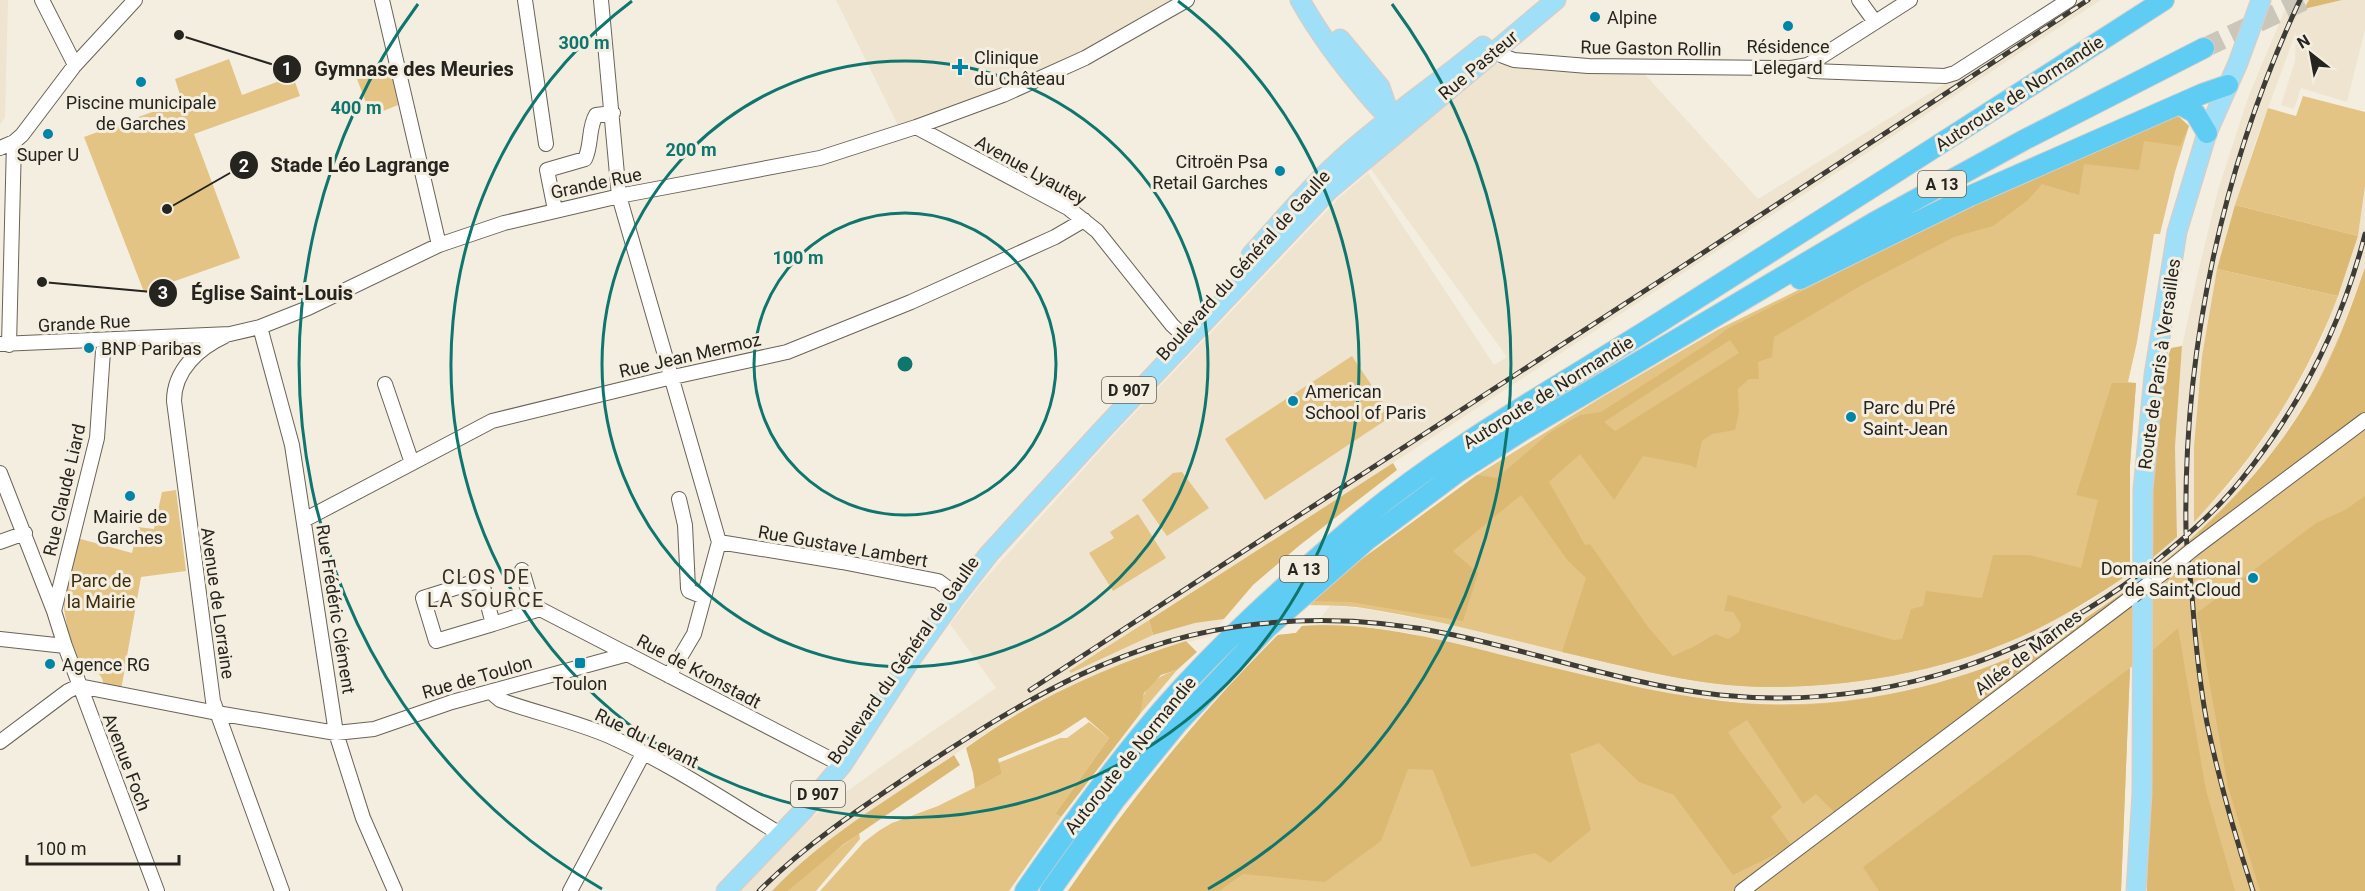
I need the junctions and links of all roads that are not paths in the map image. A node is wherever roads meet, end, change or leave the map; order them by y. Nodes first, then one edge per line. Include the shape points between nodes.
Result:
1 (42, 0) edge
2 (135, 0) edge
3 (382, 0) edge
4 (525, 0) edge
5 (601, 0) edge
6 (1187, 0) edge
7 (1300, 0) edge
8 (1312, 0) edge
9 (1539, 0) edge
10 (1556, 0) edge
11 (1859, 0) edge
12 (1910, 0) edge
13 (2069, 0) edge
14 (2164, 0) edge
15 (2252, 0) edge
16 (2261, 0) edge
17 (1875, 22) junction
18 (2204, 48) tunnel mouth
19 (1497, 50) junction
20 (75, 65) junction
21 (1808, 65) junction
22 (2222, 87) junction
23 (2179, 104) junction
24 (613, 113) junction
25 (1394, 124) junction
26 (916, 127) junction
27 (2207, 133) junction
28 (546, 144) dead end
29 (5, 145) edge
30 (1345, 166) junction
31 (620, 196) junction
32 (555, 210) junction
33 (1084, 220) junction
34 (439, 245) junction
35 (1755, 292) junction
36 (260, 327) junction
37 (230, 334) junction
38 (1184, 337) junction
39 (108, 341) junction
40 (4, 344) edge
41 (671, 377) junction
42 (386, 384) dead end
43 (2365, 420) edge
44 (412, 463) junction
45 (0, 473) edge
46 (679, 499) dead end
47 (304, 520) junction
48 (25, 533) junction
49 (0, 542) edge
50 (719, 542) junction
51 (522, 570) dead end
52 (954, 592) junction
53 (704, 597) junction
54 (537, 610) junction
55 (54, 611) junction
56 (493, 624) junction
57 (0, 639) edge
58 (65, 646) junction
59 (628, 654) junction
60 (669, 676) junction
61 (79, 686) junction
62 (492, 691) junction
63 (217, 713) junction
64 (336, 733) junction
65 (0, 742) edge
66 (643, 754) junction
67 (837, 763) junction
68 (777, 832) junction
69 (157, 891) edge
70 (282, 891) edge
71 (395, 891) edge
72 (570, 891) edge
73 (715, 891) edge
74 (726, 891) edge
75 (1025, 891) edge
76 (1050, 891) edge
77 (1742, 891) edge
78 (2136, 891) edge

1 - 20 street
2 - 20 street
3 - 34 street
4 - 28 street
5 - 24 street
6 - 26 street, Grande Rue via 1085,58 1003,95
7 - 25 main road via 1317,30
8 - 25 main road via 1380,87
9 - 25 main road, Rue Pasteur / D 907 via 1418,98
10 - 19 main road, Rue Pasteur / D 907
11 - 17 street
12 - 17 street
13 - 21 street via 1945,76 1812,71
14 - 75 highway, Autoroute de Normandie / A 13 via 1512,413 1356,524 1225,643 1162,709
15 - 22 main road
16 - 22 main road via 2238,63
17 - 21 street
18 - 35 highway, Autoroute de Normandie / A 13 via 2024,140
19 - 21 street, Rue Gaston Rollin via 1514,60 1588,66
19 - 25 main road, Rue Pasteur / D 907
20 - 29 street via 22,135
22 - 23 highway
22 - 27 main road, Route de Paris à Versailles
23 - 27 highway via 2195,113
23 - 35 highway via 1970,196 1777,290
24 - 31 street
24 - 32 street via 597,115 593,121 585,159 547,170
25 - 30 main road, Boulevard du Général de Gaulle / D 907
25 - 30 main road, Boulevard du Général de Gaulle / D 907 via 1360,143
26 - 31 street, Grande Rue via 820,158
26 - 33 street, Avenue Lyautey
27 - 78 main road, Route de Paris à Versailles via 2177,232 2148,422 2143,490 2142,793
29 - 40 street
30 - 38 main road, Boulevard du Général de Gaulle / D 907
31 - 32 street, Grande Rue
31 - 41 street
32 - 34 street, Grande Rue
33 - 38 street, Avenue Lyautey
33 - 41 street, Rue Jean Mermoz via 911,302 787,352
34 - 36 street, Grande Rue via 308,309
35 - 76 highway, Autoroute de Normandie / A 13 via 1522,431 1458,472 1367,540 1266,628 1177,724 1115,800
36 - 37 street, Grande Rue
36 - 47 street, Rue Frédéric Clément via 292,445
37 - 39 street, Grande Rue
37 - 63 street, Avenue de Lorraine via 187,363 174,393
38 - 52 main road, Boulevard du Général de Gaulle / D 907 via 995,534
39 - 40 street, Grande Rue
39 - 55 street, Rue Claude Liard via 103,351 97,438
41 - 44 street, Rue Jean Mermoz via 492,421
41 - 50 street
42 - 44 street
43 - 77 street, Allée de Marnes, bridge
44 - 47 street, Rue Jean Mermoz
45 - 48 street, Avenue Foch
46 - 53 street via 685,525 688,588
47 - 64 street, Rue Frédéric Clément
48 - 49 street
48 - 55 street, Avenue Foch
50 - 52 street, Rue Gustave Lambert via 938,581
50 - 53 street
51 - 54 street
52 - 67 main road, Boulevard du Général de Gaulle / D 907
53 - 60 street via 694,634
54 - 56 street
54 - 59 street, Rue de Kronstadt
55 - 58 street, Avenue Foch
56 - 56 street via 436,641 423,598 482,583
57 - 58 street
58 - 61 street, Avenue Foch
59 - 60 street, Rue de Kronstadt
59 - 62 street, Rue de Toulon
60 - 67 street, Rue de Kronstadt
61 - 63 street, Rue de Toulon
61 - 65 street
61 - 69 street, Avenue Foch
62 - 64 street, Rue de Toulon via 374,729
62 - 66 street, Rue du Levant via 500,700 572,722
63 - 64 street, Rue de Toulon
63 - 70 street, Avenue de Lorraine
64 - 71 street, Rue Frédéric Clément via 363,818
66 - 68 street, Rue du Levant
66 - 72 street
67 - 68 main road, Boulevard du Général de Gaulle / D 907
68 - 73 main road, Boulevard du Général de Gaulle / D 907
68 - 74 main road, Boulevard du Général de Gaulle / D 907

